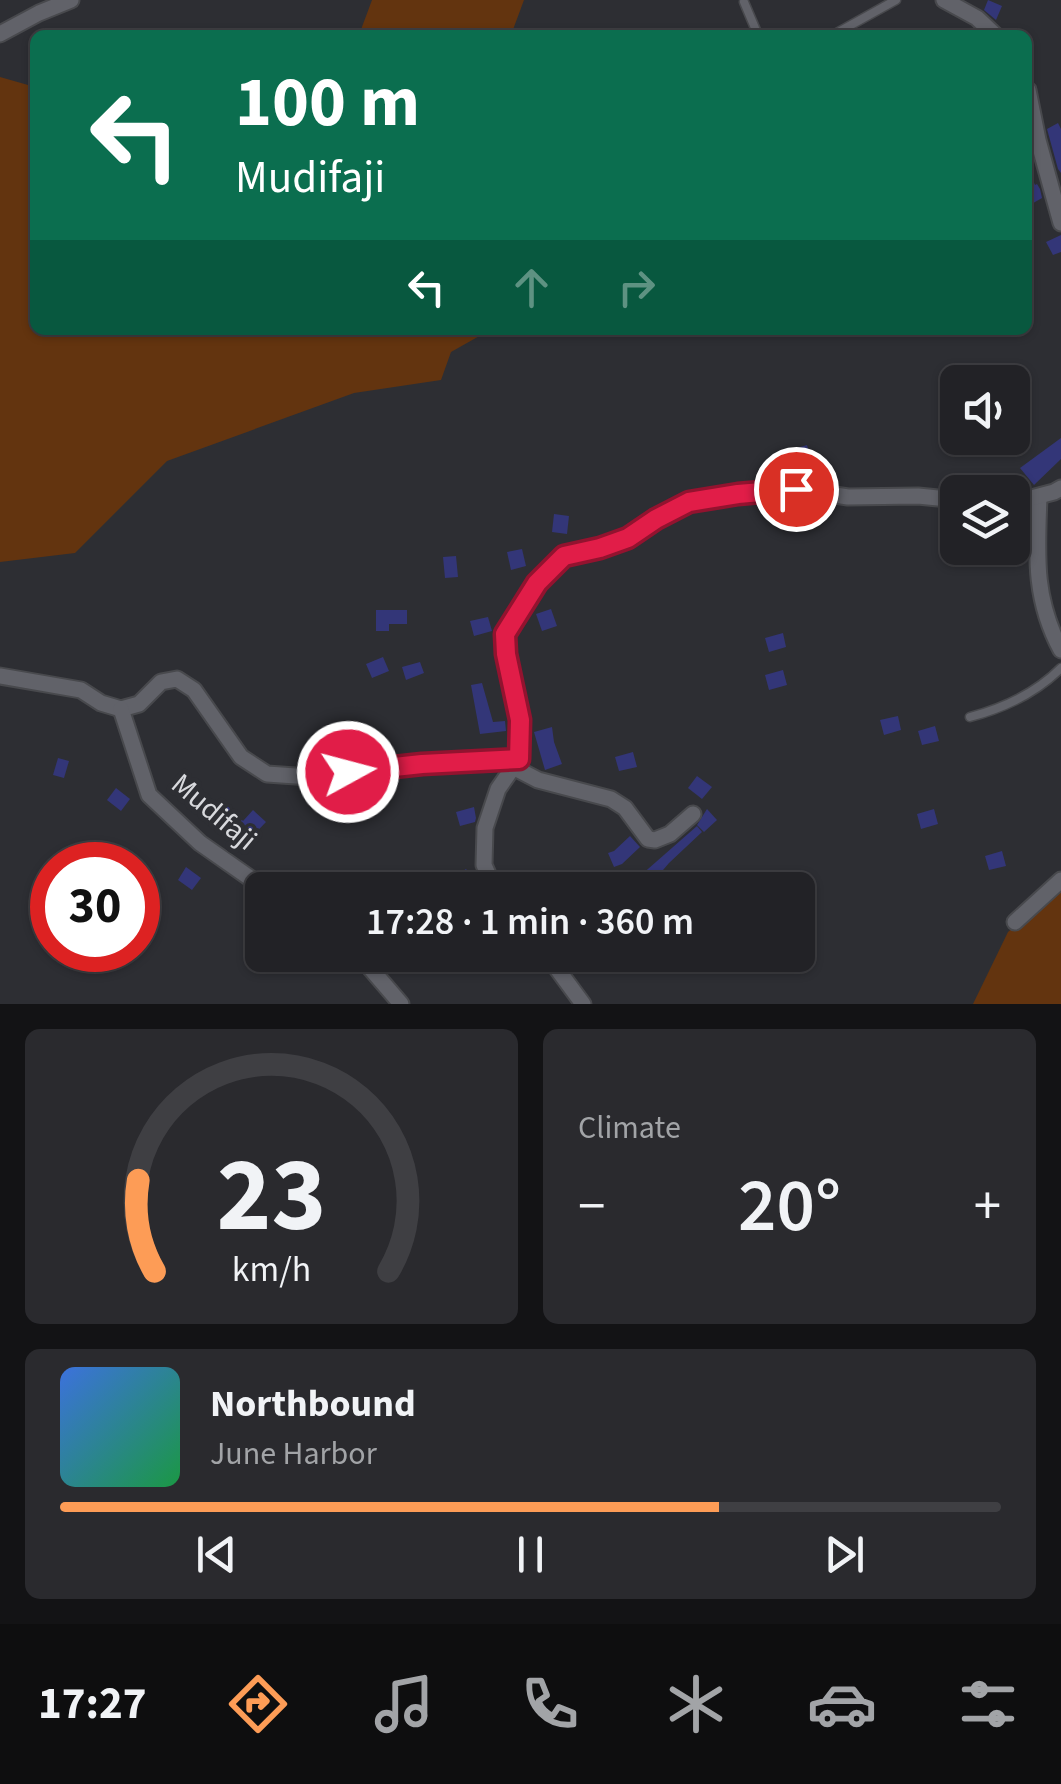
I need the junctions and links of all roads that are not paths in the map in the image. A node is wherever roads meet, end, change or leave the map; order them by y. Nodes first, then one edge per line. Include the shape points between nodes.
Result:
1 (71, 0) edge
2 (896, 0) edge
3 (944, 0) edge
4 (744, 2) edge
5 (756, 30) edge
6 (842, 30) edge
7 (990, 30) edge
8 (0, 34) edge
9 (1032, 106) edge
10 (1061, 223) edge
11 (1061, 488) edge
12 (1039, 497) junction
13 (940, 498) edge
14 (1030, 499) edge
15 (1061, 650) edge
16 (1061, 668) edge
17 (0, 676) edge
18 (121, 709) junction
19 (970, 717) dead end
20 (516, 763) junction
21 (693, 814) dead end
22 (487, 872) edge
23 (245, 875) edge
24 (1061, 880) edge
25 (1015, 922) dead end
26 (374, 972) edge
27 (559, 972) edge
28 (402, 1004) edge
29 (583, 1004) edge

1 - 8 street
2 - 6 lane
3 - 7 street
4 - 5 lane
9 - 10 street
11 - 12 street
12 - 14 street
12 - 15 street via 1038,586
13 - 20 street via 848,498 796,489 738,494 689,502 628,538 564,556 537,583 505,634 520,720
16 - 19 lane via 1024,696
17 - 18 street via 82,690
18 - 20 street, Mudifaji via 177,679 194,690 241,757 267,774
18 - 23 street, Mudifaji via 148,795
20 - 21 street, Mudifaji via 538,780 611,800 648,838 670,834
20 - 22 street via 485,828
24 - 25 street
26 - 28 street
27 - 29 street

